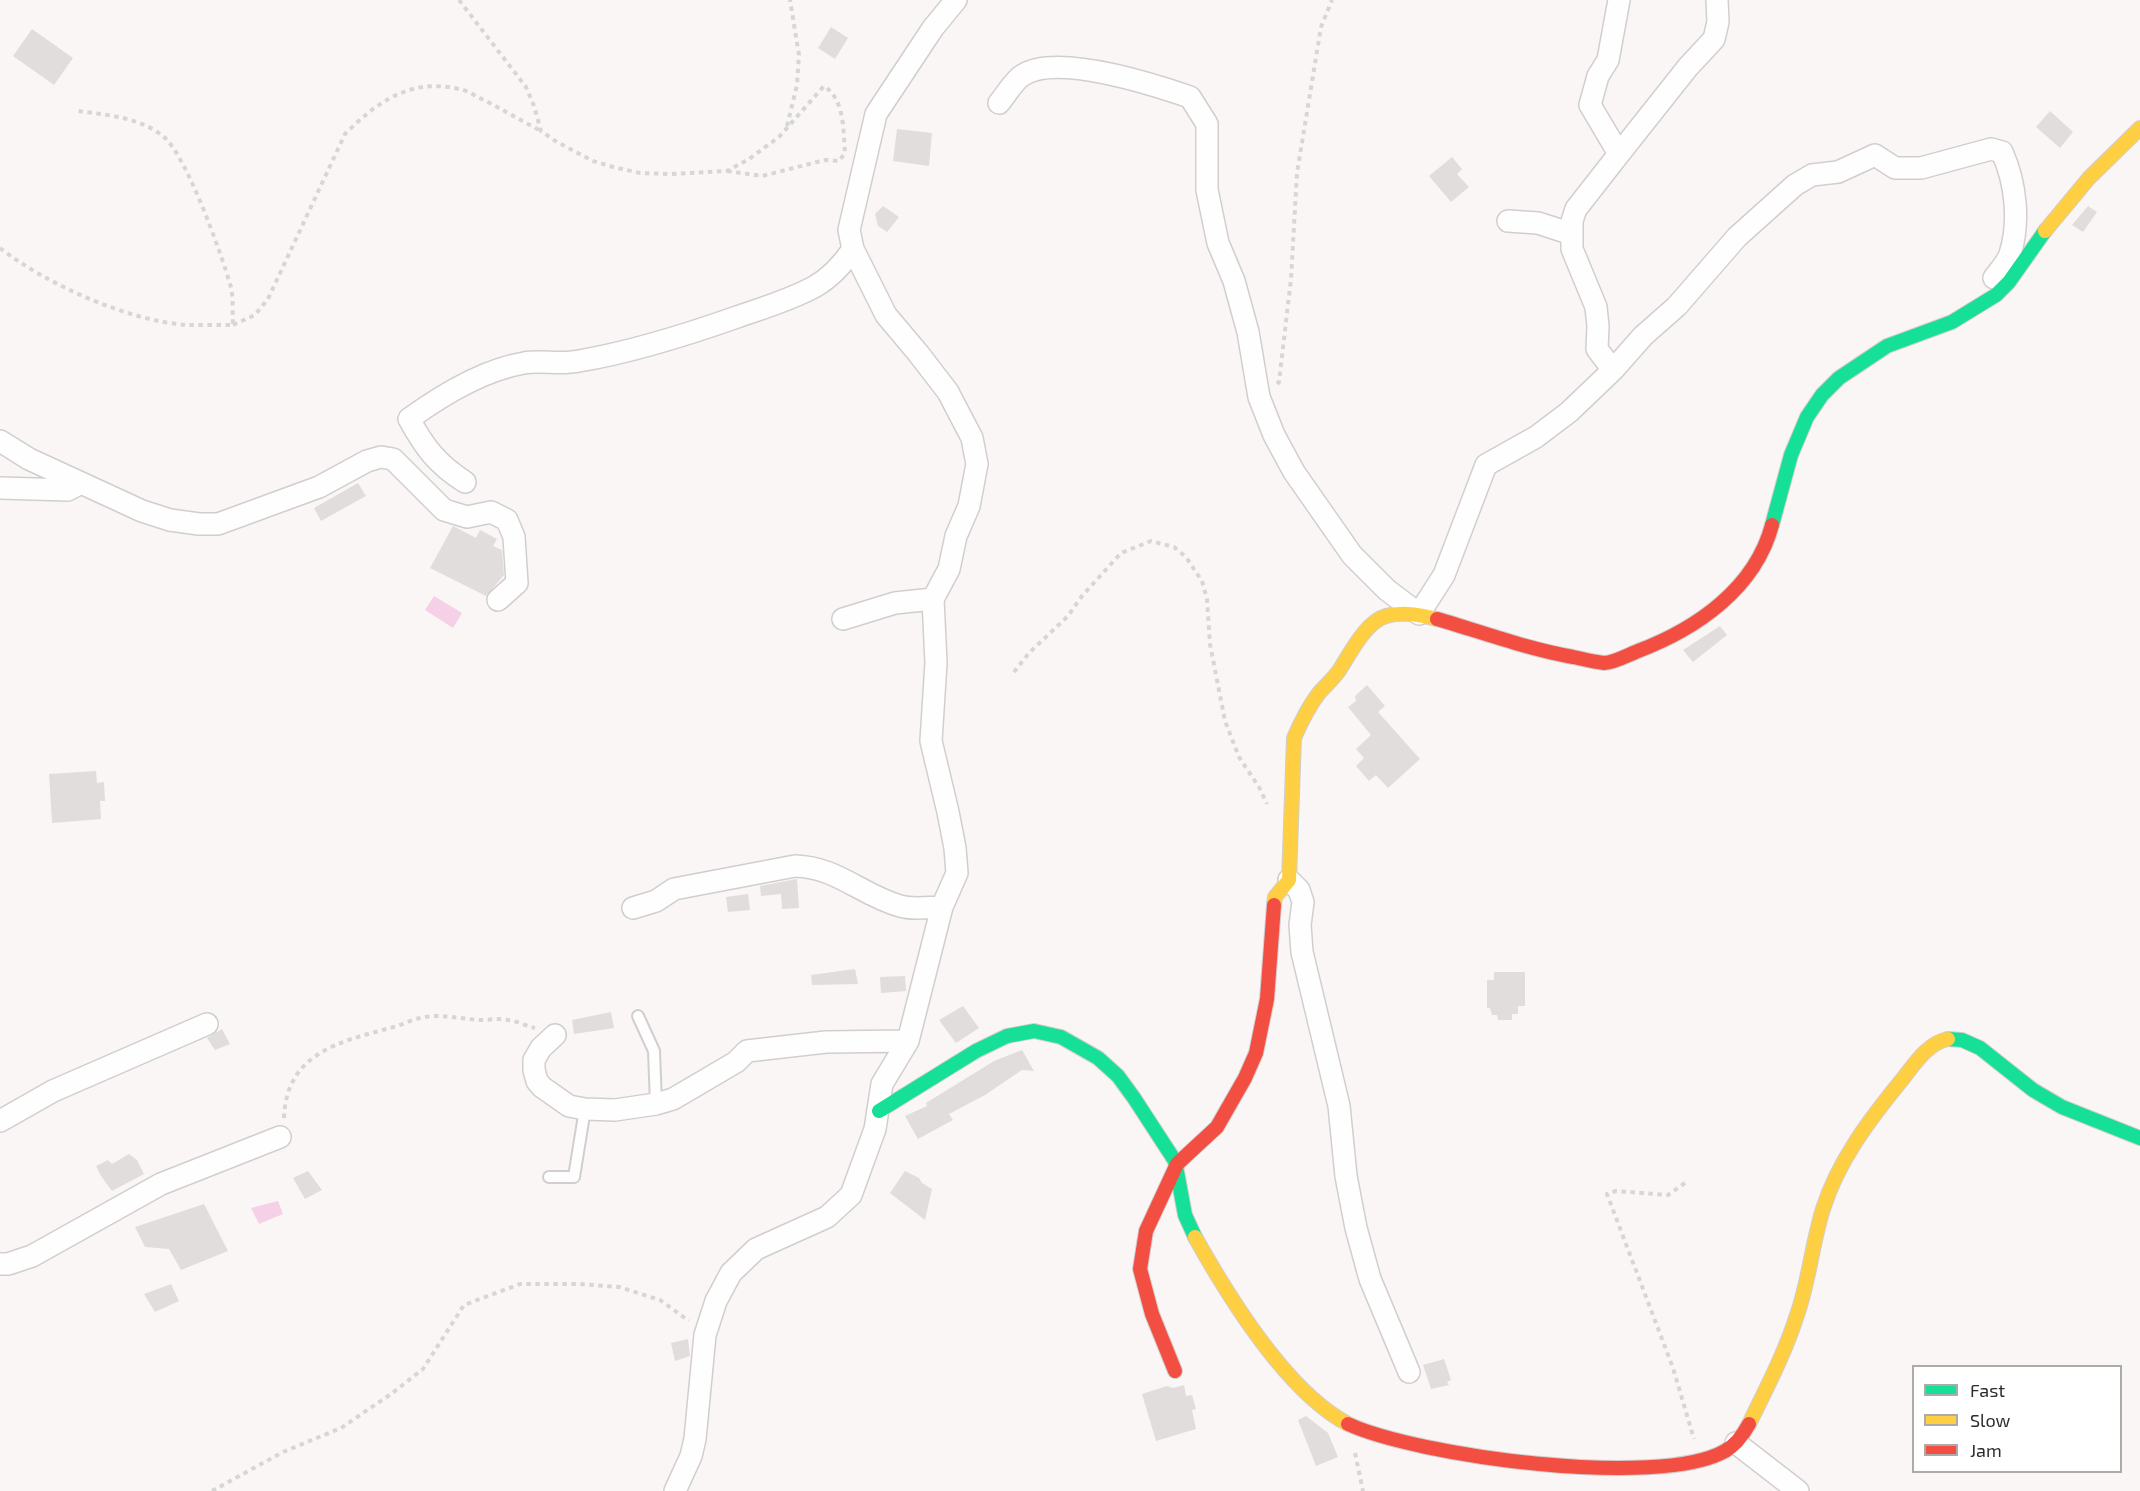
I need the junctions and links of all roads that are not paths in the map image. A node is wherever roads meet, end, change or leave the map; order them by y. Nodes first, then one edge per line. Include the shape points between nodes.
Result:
1 (956, 0) edge
2 (1619, 0) edge
3 (1717, 0) edge
4 (999, 104) dead end
5 (2140, 128) edge
6 (1619, 154) junction
7 (1508, 221) dead end
8 (1572, 234) junction
9 (853, 249) junction
10 (1981, 306) junction
11 (1612, 370) junction
12 (0, 441) edge
13 (465, 482) dead end
14 (81, 483) junction
15 (0, 488) edge
16 (933, 599) junction
17 (498, 600) dead end
18 (1419, 614) junction
19 (843, 619) dead end
20 (1289, 880) junction
21 (942, 907) junction
22 (633, 908) dead end
23 (638, 1016) dead end
24 (207, 1024) dead end
25 (555, 1035) road end
26 (908, 1041) junction
27 (656, 1104) junction
28 (585, 1109) junction
29 (879, 1111) junction
30 (0, 1121) edge
31 (280, 1137) road end
32 (2140, 1138) edge
33 (1176, 1164) junction
34 (549, 1177) dead end
35 (0, 1264) edge
36 (1175, 1371) dead end
37 (1409, 1372) dead end
38 (1736, 1443) junction
39 (675, 1491) edge
40 (1797, 1491) edge

1 - 9 street via 876,114 849,230
2 - 6 street via 1608,60 1598,76 1590,105
3 - 6 street via 1714,39
4 - 18 street via 1022,75 1047,66 1078,67 1190,97 1207,124 1207,190 1218,243 1234,280 1259,397 1274,435 1294,472 1352,555 1387,590
5 - 10 street via 2089,178 2009,282
6 - 8 street via 1576,209
7 - 8 street via 1538,223
8 - 11 street via 1572,249 1596,307 1597,349
9 - 13 street via 841,266 816,286 785,301 645,346 577,362 525,363 508,368 486,375 424,408 409,419 442,467
9 - 16 street via 886,315 948,392 972,438 977,464 969,506 956,536 949,569
10 - 11 street via 2009,257 2016,227 2011,177 2002,152 1992,149 1921,168 1895,168 1875,155 1838,172 1812,175 1795,185 1737,237 1677,306
10 - 18 street via 1952,322 1887,346 1839,378 1822,395 1807,417 1791,455 1769,537 1756,563 1738,588 1702,620 1662,642 1606,663 1551,653
11 - 18 street via 1569,412 1536,437 1486,465 1444,575
12 - 14 street
14 - 15 street via 68,490
14 - 17 street via 170,520 218,524 318,487 367,460 393,459 444,510 467,517 491,512 507,520 514,537 517,584
16 - 19 street via 895,603
16 - 21 street via 936,663 931,741 957,873
18 - 20 street via 1385,616 1368,629 1302,718 1292,754
20 - 33 street via 1275,897 1267,999 1256,1053 1217,1127
20 - 37 street via 1299,890 1303,902 1302,952 1339,1106 1356,1227 1371,1279
21 - 22 street via 902,907 828,871 795,866 674,889 656,901
21 - 26 street
23 - 27 lane via 654,1051
24 - 30 street via 53,1092
25 - 28 street via 534,1060 537,1081 569,1106
26 - 27 street via 826,1042 747,1051 736,1062 673,1099
26 - 29 street via 882,1084
27 - 28 street via 615,1110
28 - 34 lane via 574,1177
29 - 33 street via 983,1047 1012,1034 1033,1031 1056,1035 1095,1054 1109,1067 1129,1089
29 - 39 street via 851,1195 826,1217 756,1249 731,1273 716,1301 705,1335 695,1439
31 - 35 street via 162,1184 32,1256
32 - 38 street via 2054,1103 1976,1045 1950,1038 1929,1047 1844,1159 1825,1201 1796,1319 1748,1428
33 - 36 street via 1146,1231 1140,1269 1152,1314
33 - 38 street via 1186,1220 1236,1308 1310,1396 1331,1414 1366,1434 1528,1464 1608,1469 1698,1460
38 - 40 street

